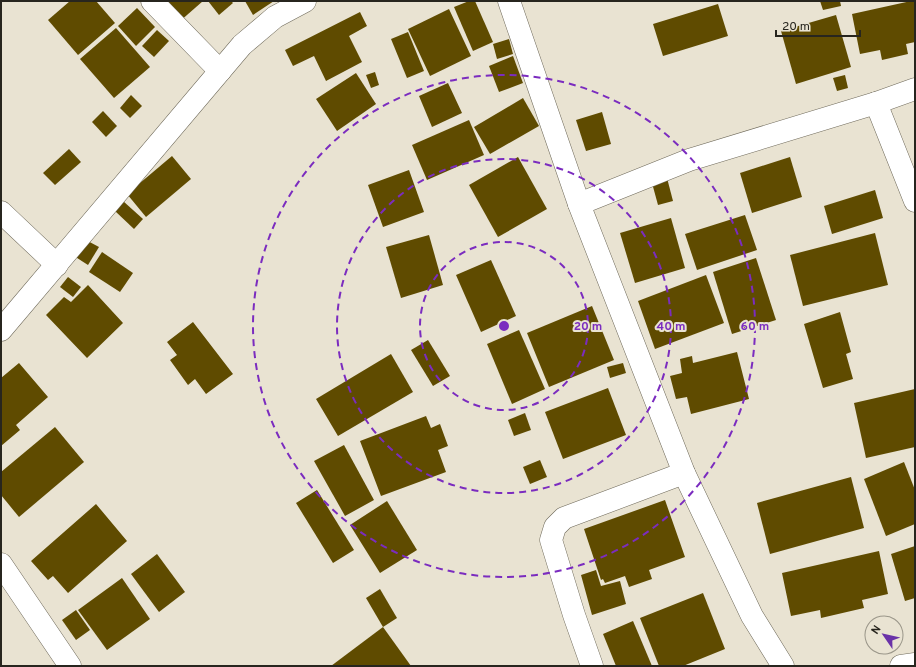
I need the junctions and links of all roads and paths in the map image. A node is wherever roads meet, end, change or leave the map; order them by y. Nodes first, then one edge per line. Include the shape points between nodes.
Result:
1 (152, 1) edge
2 (305, 1) edge
3 (510, 1) edge
4 (220, 71) junction
5 (915, 89) edge
6 (876, 103) junction
7 (915, 201) edge
8 (579, 204) junction
9 (1, 212) edge
10 (58, 265) junction
11 (1, 330) edge
12 (684, 473) junction
13 (1, 564) edge
14 (915, 664) edge
15 (70, 666) edge
16 (592, 666) edge
17 (783, 666) edge
18 (901, 666) edge

1 - 4 street
2 - 4 street via 275,17 242,45
3 - 8 street
4 - 10 street
5 - 6 street
6 - 7 street
6 - 8 street via 688,160
8 - 12 street
9 - 10 street
10 - 11 street
12 - 16 street via 564,518 555,527 551,540
12 - 17 street via 752,616
13 - 15 street
14 - 18 street

